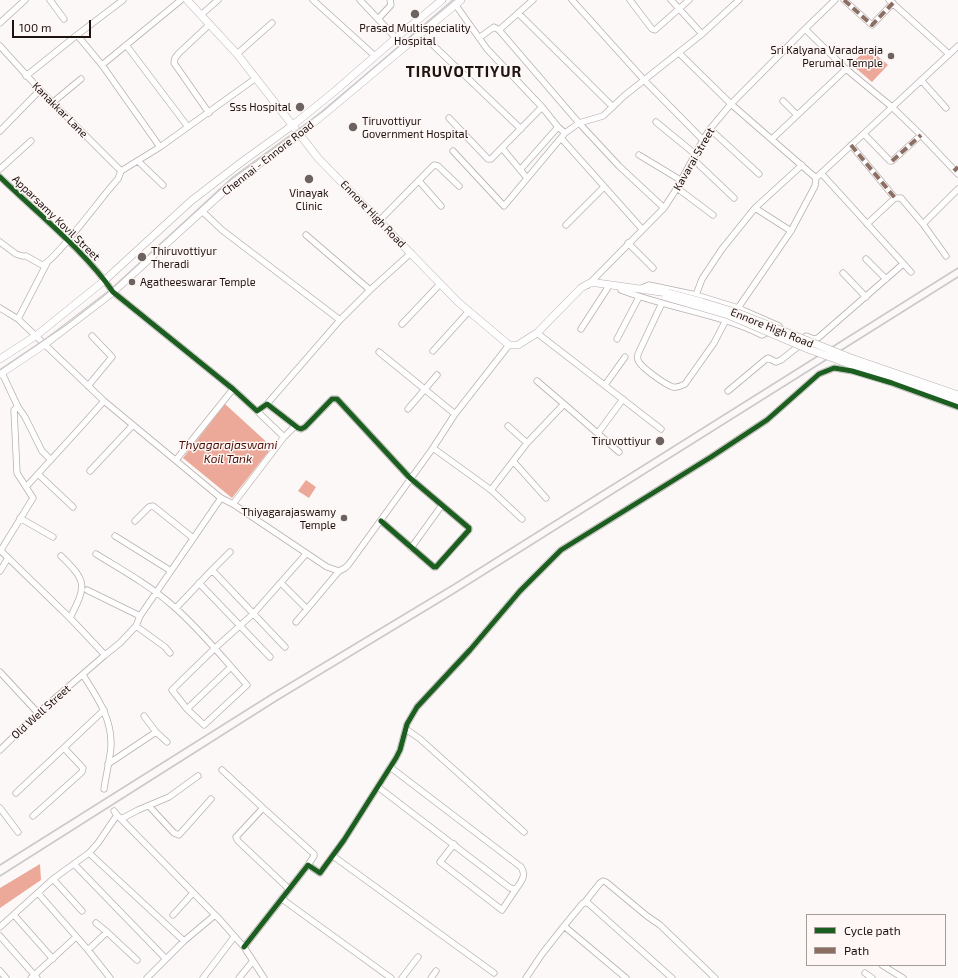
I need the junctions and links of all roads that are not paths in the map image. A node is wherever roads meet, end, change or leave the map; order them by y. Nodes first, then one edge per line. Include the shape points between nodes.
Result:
1 (25, 0) edge
2 (50, 0) edge
3 (123, 0) edge
4 (181, 0) edge
5 (187, 0) edge
6 (218, 0) edge
7 (313, 0) edge
8 (360, 0) edge
9 (390, 0) edge
10 (442, 0) edge
11 (533, 0) edge
12 (572, 0) edge
13 (630, 0) edge
14 (671, 0) edge
15 (689, 0) edge
16 (739, 0) edge
17 (835, 0) edge
18 (844, 0) edge
19 (458, 2) edge
20 (891, 2) edge
21 (680, 9) junction
22 (518, 13) junction
23 (201, 15) junction
24 (64, 19) dead end
25 (378, 19) junction
26 (0, 23) edge
27 (272, 23) dead end
28 (210, 24) junction
29 (805, 29) junction
30 (499, 30) junction
31 (77, 34) junction
32 (702, 34) junction
33 (396, 38) junction
34 (479, 38) junction
35 (126, 45) junction
36 (433, 45) dead end
37 (0, 46) edge
38 (957, 49) edge
39 (679, 53) junction
40 (237, 54) junction
41 (949, 54) junction
42 (375, 56) junction
43 (102, 65) junction
44 (846, 69) junction
45 (26, 76) junction
46 (256, 78) junction
47 (80, 79) dead end
48 (920, 80) junction
49 (645, 81) junction
50 (40, 90) junction
51 (782, 101) dead end
52 (52, 103) junction
53 (731, 104) junction
54 (542, 107) junction
55 (613, 107) junction
56 (892, 107) junction
57 (946, 108) dead end
58 (209, 112) junction
59 (797, 115) junction
60 (449, 118) dead end
61 (656, 122) dead end
62 (579, 123) junction
63 (294, 125) junction
64 (188, 127) junction
65 (558, 127) junction
66 (521, 129) junction
67 (710, 129) junction
68 (0, 131) edge
69 (300, 134) junction
70 (864, 134) junction
71 (921, 135) junction
72 (563, 136) junction
73 (772, 139) junction
74 (703, 140) junction
75 (30, 141) dead end
76 (851, 145) junction
77 (160, 147) junction
78 (502, 148) junction
79 (453, 150) dead end
80 (639, 155) dead end
81 (694, 157) junction
82 (138, 161) junction
83 (802, 165) junction
84 (0, 169) edge
85 (520, 170) junction
86 (121, 171) junction
87 (957, 171) edge
88 (821, 173) junction
89 (759, 174) dead end
90 (0, 177) edge
91 (527, 178) junction
92 (816, 178) junction
93 (419, 181) junction
94 (682, 181) junction
95 (163, 185) dead end
96 (459, 186) dead end
97 (604, 187) junction
98 (677, 188) junction
99 (958, 189) edge
100 (734, 198) dead end
101 (895, 198) junction
102 (441, 206) dead end
103 (664, 208) junction
104 (756, 208) junction
105 (202, 211) junction
106 (712, 216) dead end
107 (379, 221) junction
108 (867, 224) junction
109 (923, 224) junction
110 (566, 225) dead end
111 (642, 229) junction
112 (790, 230) junction
113 (306, 235) dead end
114 (68, 241) junction
115 (628, 243) junction
116 (1, 245) edge
117 (411, 253) junction
118 (946, 256) dead end
119 (866, 259) dead end
120 (47, 263) junction
121 (903, 264) junction
122 (653, 268) dead end
123 (911, 272) dead end
124 (843, 273) dead end
125 (886, 279) junction
126 (105, 280) junction
127 (440, 284) junction
128 (586, 286) junction
129 (607, 289) junction
130 (639, 289) junction
131 (370, 290) junction
132 (621, 290) junction
133 (113, 292) junction
134 (696, 295) junction
135 (639, 297) junction
136 (866, 297) junction
137 (665, 298) junction
138 (0, 308) edge
139 (738, 308) junction
140 (469, 311) junction
141 (18, 319) junction
142 (340, 320) junction
143 (726, 320) junction
144 (772, 323) junction
145 (402, 324) dead end
146 (581, 329) dead end
147 (537, 333) junction
148 (37, 335) junction
149 (92, 336) dead end
150 (809, 338) junction
151 (617, 339) dead end
152 (45, 344) junction
153 (508, 345) junction
154 (433, 351) dead end
155 (379, 352) dead end
156 (625, 357) dead end
157 (0, 359) edge
158 (1, 374) edge
159 (437, 375) dead end
160 (537, 381) dead end
161 (605, 385) junction
162 (88, 386) junction
163 (233, 389) junction
164 (425, 389) junction
165 (728, 391) dead end
166 (958, 395) edge
167 (623, 399) junction
168 (104, 400) junction
169 (958, 402) edge
170 (267, 404) junction
171 (564, 404) junction
172 (18, 407) junction
173 (958, 407) edge
174 (408, 409) dead end
175 (256, 411) junction
176 (455, 414) junction
177 (133, 425) junction
178 (295, 426) junction
179 (508, 426) dead end
180 (661, 429) dead end
181 (598, 434) junction
182 (284, 437) junction
183 (527, 444) junction
184 (433, 448) junction
185 (619, 452) dead end
186 (51, 460) junction
187 (176, 460) junction
188 (513, 461) junction
189 (90, 471) dead end
190 (38, 474) junction
191 (410, 478) junction
192 (26, 487) junction
193 (491, 490) junction
194 (221, 498) junction
195 (546, 498) dead end
196 (233, 504) junction
197 (442, 505) junction
198 (72, 507) dead end
199 (20, 518) junction
200 (522, 519) dead end
201 (136, 521) dead end
202 (381, 521) junction
203 (115, 536) dead end
204 (53, 537) dead end
205 (193, 538) junction
206 (411, 548) junction
207 (0, 550) edge
208 (230, 552) dead end
209 (96, 554) dead end
210 (306, 554) junction
211 (61, 556) dead end
212 (8, 558) junction
213 (212, 570) junction
214 (0, 571) edge
215 (171, 571) junction
216 (339, 571) junction
217 (199, 583) junction
218 (281, 583) junction
219 (87, 590) dead end
220 (156, 592) junction
221 (176, 608) junction
222 (307, 609) junction
223 (253, 614) junction
224 (140, 616) junction
225 (70, 618) junction
226 (296, 622) dead end
227 (136, 626) junction
228 (239, 626) junction
229 (285, 647) dead end
230 (214, 649) junction
231 (170, 652) dead end
232 (105, 655) junction
233 (270, 657) dead end
234 (231, 667) junction
235 (0, 672) edge
236 (83, 675) junction
237 (187, 709) junction
238 (104, 710) junction
239 (38, 713) junction
240 (144, 716) dead end
241 (406, 729) junction
242 (156, 732) junction
243 (166, 742) dead end
244 (64, 748) junction
245 (0, 750) edge
246 (108, 764) junction
247 (390, 767) junction
248 (222, 770) dead end
249 (198, 776) dead end
250 (378, 787) junction
251 (104, 789) dead end
252 (16, 793) dead end
253 (211, 798) dead end
254 (149, 806) junction
255 (0, 808) edge
256 (263, 808) junction
257 (117, 815) junction
258 (34, 816) dead end
259 (18, 832) dead end
260 (524, 832) dead end
261 (454, 844) junction
262 (89, 852) junction
263 (333, 856) junction
264 (74, 864) junction
265 (308, 865) junction
266 (54, 879) junction
267 (516, 889) junction
268 (289, 890) junction
269 (38, 893) junction
270 (193, 893) junction
271 (282, 899) junction
272 (585, 902) junction
273 (82, 911) dead end
274 (14, 915) junction
275 (173, 915) dead end
276 (215, 915) junction
277 (96, 923) dead end
278 (564, 926) junction
279 (0, 927) edge
280 (108, 932) junction
281 (0, 936) edge
282 (76, 937) junction
283 (234, 937) junction
284 (184, 941) junction
285 (244, 947) junction
286 (88, 950) junction
287 (418, 957) dead end
288 (54, 959) junction
289 (166, 959) junction
290 (137, 960) dead end
291 (253, 961) junction
292 (884, 966) edge
293 (0, 971) edge
294 (436, 971) dead end
295 (494, 973) dead end
296 (865, 974) dead end
297 (34, 977) edge
298 (6, 978) edge
299 (110, 978) edge
300 (147, 978) edge
301 (203, 978) edge
302 (240, 978) edge
303 (263, 978) edge
304 (391, 978) edge
305 (402, 978) edge
306 (431, 978) edge
307 (526, 978) edge
308 (626, 978) edge
309 (672, 978) edge
310 (716, 978) edge
311 (872, 978) edge
312 (903, 978) edge

1 - 26 street
2 - 24 street
3 - 31 street
4 - 35 street
5 - 23 main road, Ennore High Road
6 - 23 street
7 - 42 street
8 - 25 street
9 - 25 street via 391,5
10 - 33 main road, Chennai - Ennore Road
11 - 22 street
12 - 49 street
13 - 21 street via 655,30
14 - 21 street
15 - 21 street
16 - 32 street
17 - 29 street, Kavarai Street
18 - 20 street via 872,25
19 - 34 street
19 - 69 main road, Chennai - Ennore Road
20 - 41 street
21 - 32 street
22 - 30 street
22 - 55 street
23 - 28 main road, Ennore High Road
25 - 33 street
27 - 40 street
28 - 40 main road, Ennore High Road
28 - 58 street via 179,53 174,63
29 - 44 street
29 - 53 street, Kavarai Street
30 - 34 street via 494,27
30 - 62 street
31 - 43 street
31 - 45 street
32 - 39 street
33 - 42 main road, Chennai - Ennore Road
34 - 54 street
35 - 43 street
35 - 64 street
36 - 66 street
37 - 45 street, Kanakkar Lane
38 - 41 street
39 - 49 street
39 - 53 street
40 - 46 main road, Ennore High Road
41 - 48 street
42 - 63 main road, Chennai - Ennore Road
43 - 77 street
44 - 56 street
44 - 59 street
45 - 50 street, Kanakkar Lane
46 - 58 street
46 - 63 main road, Ennore High Road
47 - 52 street
48 - 56 street
48 - 57 street
49 - 55 street
49 - 74 street
50 - 52 street, Kanakkar Lane
50 - 68 street
51 - 59 street
52 - 86 street, Kanakkar Lane
53 - 67 street, Kavarai Street
53 - 73 street
54 - 65 street
54 - 66 street
55 - 62 street via 603,116
56 - 70 street
56 - 71 street
58 - 64 street
59 - 73 street
60 - 78 street via 488,159
61 - 81 street
62 - 72 street
62 - 103 street
63 - 69 main road, Ennore High Road
63 - 126 main road, Chennai - Ennore Road via 191,201
64 - 77 street
65 - 72 street
65 - 85 street
66 - 78 street
67 - 74 street, Kavarai Street
67 - 89 street
69 - 105 main road, Chennai - Ennore Road via 233,183
69 - 107 main road, Ennore High Road via 318,158
70 - 71 street via 890,161
70 - 76 street
71 - 87 street
72 - 91 street
72 - 97 street
73 - 83 street
74 - 81 street, Kavarai Street
75 - 84 street
76 - 88 street
76 - 101 street
77 - 82 street
78 - 85 street
79 - 91 street via 504,206
80 - 94 street
81 - 94 street, Kavarai Street
81 - 100 street
82 - 86 street
82 - 95 street
83 - 92 street
83 - 104 street
85 - 91 street
86 - 114 street via 118,179
88 - 92 street
88 - 108 street
90 - 114 street, Apparsamy Kovil Street
92 - 112 street via 815,186
93 - 96 street via 436,164
93 - 102 street
93 - 107 street
94 - 98 street, Kavarai Street
97 - 110 street
97 - 111 street
98 - 103 street, Kavarai Street
98 - 106 street
99 - 109 street
101 - 108 street
101 - 109 street via 901,198
103 - 111 street, Kavarai Street
104 - 112 street
104 - 134 street via 722,249 702,279
105 - 133 main road, Chennai - Ennore Road
105 - 142 street via 222,230
107 - 117 main road, Ennore High Road
108 - 121 street
109 - 118 street
111 - 115 street, Kavarai Street
112 - 139 street
113 - 131 street
114 - 120 street
114 - 126 street, Apparsamy Kovil Street
115 - 122 street
115 - 128 street, Kavarai Street
116 - 120 street via 42,265
117 - 127 main road, Ennore High Road
117 - 131 street
119 - 125 street
120 - 141 street
121 - 123 street
121 - 125 street
124 - 136 street
125 - 136 street
126 - 133 street, Apparsamy Kovil Street
126 - 148 main road, Chennai - Ennore Road
127 - 140 main road, Ennore High Road
127 - 145 street
128 - 129 main road, Ennore High Road
128 - 130 main road, Ennore High Road via 597,283
128 - 147 main road
129 - 132 main road, Ennore High Road
129 - 146 street
130 - 134 street via 649,285
130 - 137 main road, Ennore High Road
131 - 142 street
132 - 135 street
132 - 137 main road, Ennore High Road
133 - 152 main road, Chennai - Ennore Road
133 - 163 street, Apparsamy Kovil Street
134 - 139 street
135 - 137 street
135 - 151 street
136 - 150 street via 818,338
137 - 143 street
137 - 143 street via 637,360 673,387 685,384 714,343
137 - 166 main road, Ennore High Road, bridge via 702,302 738,313 844,356
137 - 169 main road, Ennore High Road, bridge via 732,317 808,349
138 - 141 street
139 - 144 street
140 - 153 main road, Ennore High Road
140 - 154 street
141 - 148 street
142 - 170 street
143 - 144 street via 762,334 766,333
144 - 150 street
147 - 153 main road via 518,345
147 - 161 street
148 - 152 street
148 - 157 main road, Chennai - Ennore Road
149 - 162 street via 112,357
150 - 165 street via 781,360 776,362 768,358
152 - 158 main road, Chennai - Ennore Road
152 - 162 street
153 - 176 street
155 - 164 street
156 - 161 street
158 - 172 street
159 - 164 street
160 - 171 street
161 - 167 street
162 - 168 street
163 - 175 street, Apparsamy Kovil Street
163 - 187 street
164 - 174 street
164 - 176 street
167 - 180 street
167 - 181 street
168 - 177 street
168 - 186 street
170 - 175 street
170 - 178 street
171 - 181 street
171 - 183 street
172 - 186 street via 42,451
172 - 192 street via 14,410 17,473
173 - 241 street via 852,371 834,368 820,374 767,420 561,550 520,591 417,707
175 - 182 street, Apparsamy Kovil Street
176 - 184 street
177 - 187 street
177 - 189 street
178 - 182 street
178 - 191 street via 301,429 305,427 332,399 337,399
179 - 183 street
181 - 185 street
182 - 196 street
183 - 188 street
184 - 191 street
184 - 193 street
186 - 190 street
187 - 194 street
188 - 193 street
188 - 195 street
190 - 192 street
190 - 198 street
191 - 197 street
191 - 202 street
192 - 199 street via 33,498
193 - 200 street
194 - 196 street
194 - 205 street
196 - 210 street
197 - 206 street
197 - 206 street via 469,530 436,567
199 - 204 street
199 - 207 street
201 - 205 street via 153,506
202 - 206 street
202 - 216 street via 349,564
203 - 215 street
205 - 215 street
207 - 212 street
208 - 213 street
209 - 220 street
210 - 216 street via 327,568
210 - 218 street
211 - 225 street via 76,572 83,586
212 - 214 street
212 - 225 street
213 - 217 street
213 - 223 street
215 - 220 street
216 - 222 street
217 - 221 street
217 - 228 street
218 - 222 street
218 - 223 street
219 - 224 street
220 - 221 street
220 - 224 street
221 - 230 street
222 - 226 street
223 - 228 street
223 - 229 street
224 - 227 street
225 - 232 street
227 - 231 street
227 - 232 street, Old Well Street
228 - 230 street
228 - 233 street
230 - 234 street
230 - 237 street via 172,690
232 - 236 street, Old Well Street
234 - 237 street
234 - 237 street via 247,685 204,725
235 - 239 street
236 - 238 street
236 - 239 street, Old Well Street
238 - 244 street
238 - 246 street via 109,724 111,745
239 - 245 street, Old Well Street
240 - 242 street
241 - 247 street via 400,750
241 - 260 street
242 - 243 street
242 - 246 street
244 - 252 street
244 - 258 street via 83,770
246 - 251 street
247 - 250 street
247 - 267 street via 521,868 524,872 523,879
248 - 256 street
249 - 254 street via 179,791
250 - 261 street
250 - 263 street
253 - 254 street via 179,835 174,833
254 - 257 street
255 - 259 street
256 - 265 street via 315,855
256 - 268 street via 236,837
257 - 262 street
257 - 270 street
261 - 267 street via 510,888
261 - 267 street via 440,862 502,910
262 - 264 street
262 - 284 street
263 - 265 street via 320,873
263 - 295 street
264 - 266 street
264 - 289 street
265 - 268 street
266 - 269 street
266 - 273 street
268 - 271 street
269 - 274 street
269 - 282 street
270 - 275 street
270 - 276 street
271 - 285 street
271 - 304 street
272 - 278 street
272 - 309 street
272 - 310 street via 600,883 606,882 660,925
274 - 279 street
274 - 288 street
276 - 283 street
276 - 284 street
277 - 280 street
278 - 307 street
278 - 308 street
280 - 286 street
280 - 290 street
281 - 297 street
282 - 286 street
282 - 288 street
283 - 285 street
283 - 301 street
284 - 289 street
285 - 291 street
286 - 299 street
287 - 305 street
288 - 297 street
289 - 300 street
291 - 302 street
291 - 303 street
292 - 312 street
293 - 298 street
294 - 306 street
296 - 311 street

